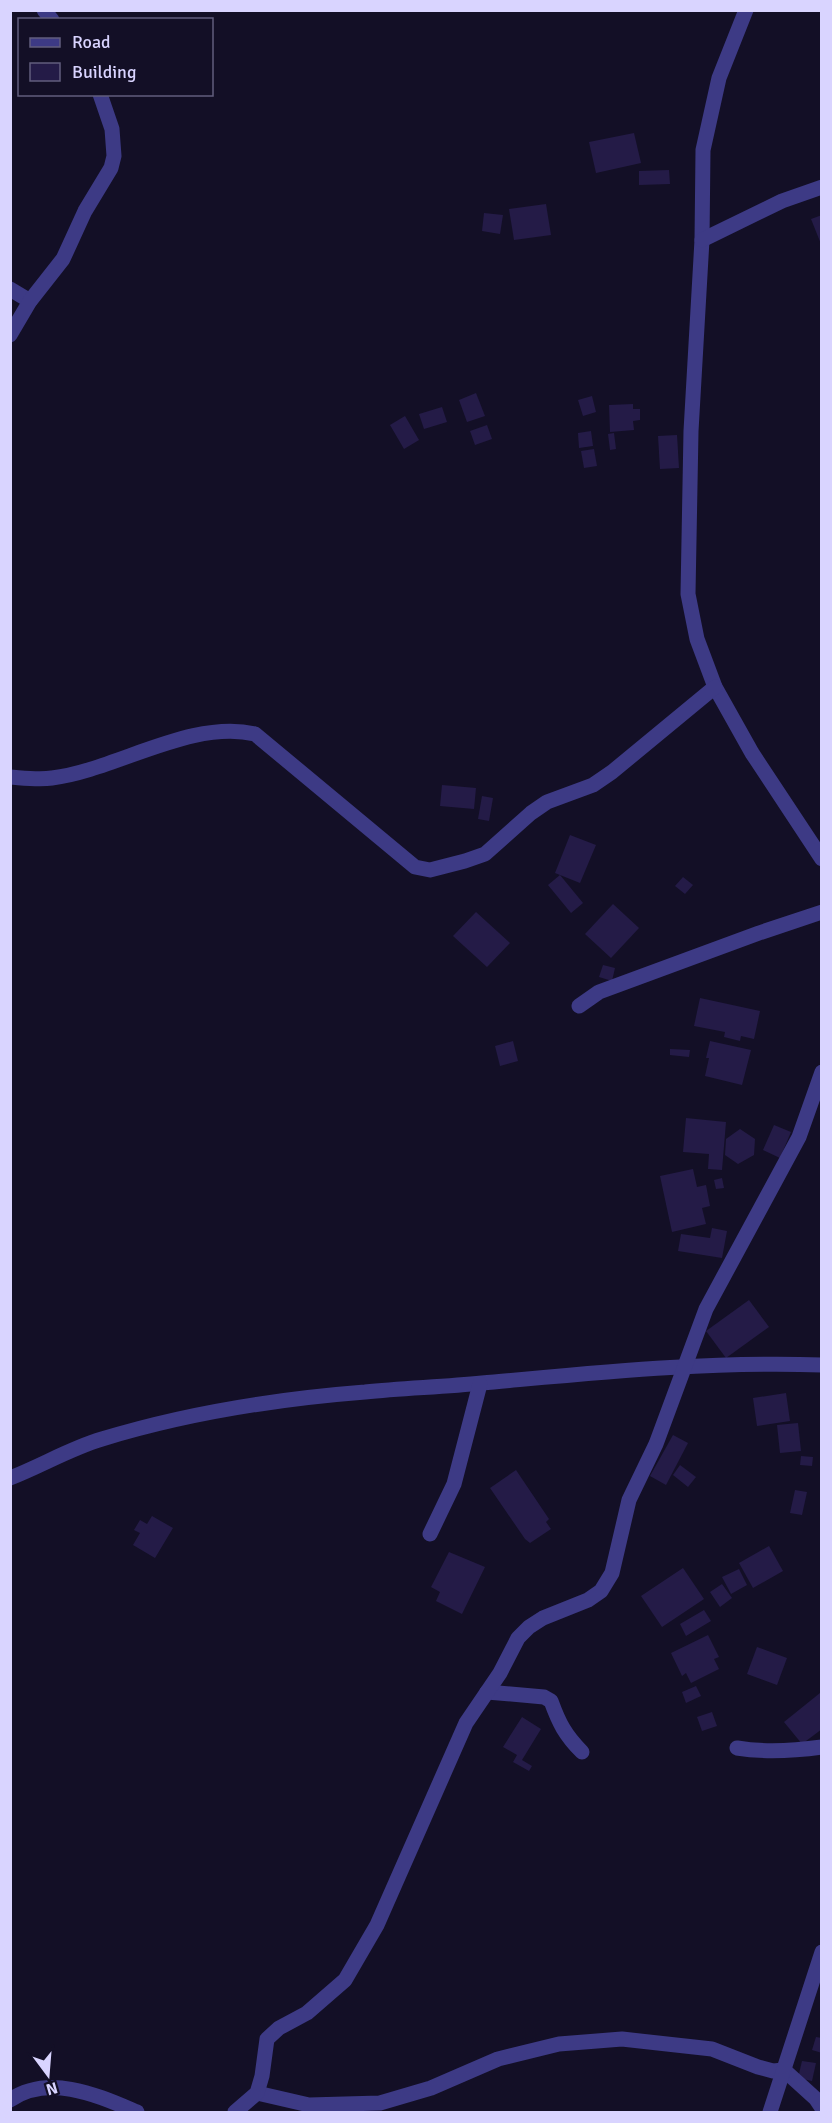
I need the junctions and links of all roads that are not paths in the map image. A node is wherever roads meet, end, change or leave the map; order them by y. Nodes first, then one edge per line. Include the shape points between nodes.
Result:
1 (746, 10) edge
2 (101, 96) edge
3 (822, 187) edge
4 (702, 240) junction
5 (10, 289) edge
6 (30, 301) junction
7 (10, 335) edge
8 (715, 687) junction
9 (10, 777) edge
10 (822, 858) edge
11 (822, 912) edge
12 (579, 1006) dead end
13 (822, 1072) edge
14 (822, 1365) edge
15 (685, 1366) junction
16 (480, 1384) junction
17 (10, 1478) edge
18 (430, 1534) dead end
19 (487, 1692) junction
20 (822, 1747) edge
21 (737, 1748) dead end
22 (582, 1752) dead end
23 (822, 1952) edge
24 (784, 2070) junction
25 (257, 2093) junction
26 (10, 2100) edge
27 (822, 2108) edge
28 (137, 2112) edge
29 (235, 2112) edge
30 (770, 2112) edge

1 - 4 street via 719,78 703,150
2 - 6 street via 112,129 111,168 63,259
3 - 4 street via 782,201
4 - 8 street via 688,594 697,639
5 - 6 street
6 - 7 street
8 - 9 street via 593,785 547,802 485,854 430,870 415,867 255,734 240,730 176,741 51,778
8 - 10 street via 752,753
11 - 12 street via 599,992
13 - 15 street via 799,1137 706,1309
14 - 15 street
15 - 16 street
15 - 19 street via 656,1444 629,1500 612,1573 602,1591 529,1627 518,1638
16 - 17 street via 363,1392 196,1414 100,1439
16 - 18 street via 454,1484
19 - 22 street via 551,1701 568,1738
19 - 25 street via 465,1723 377,1924 345,1980 307,2013 267,2039
20 - 21 street via 792,1752
23 - 24 street
24 - 25 street via 758,2067 712,2049 622,2039 559,2044 498,2059 431,2088 380,2103 309,2105
24 - 27 street
24 - 30 street
25 - 29 street
26 - 28 street via 50,2087 107,2098

